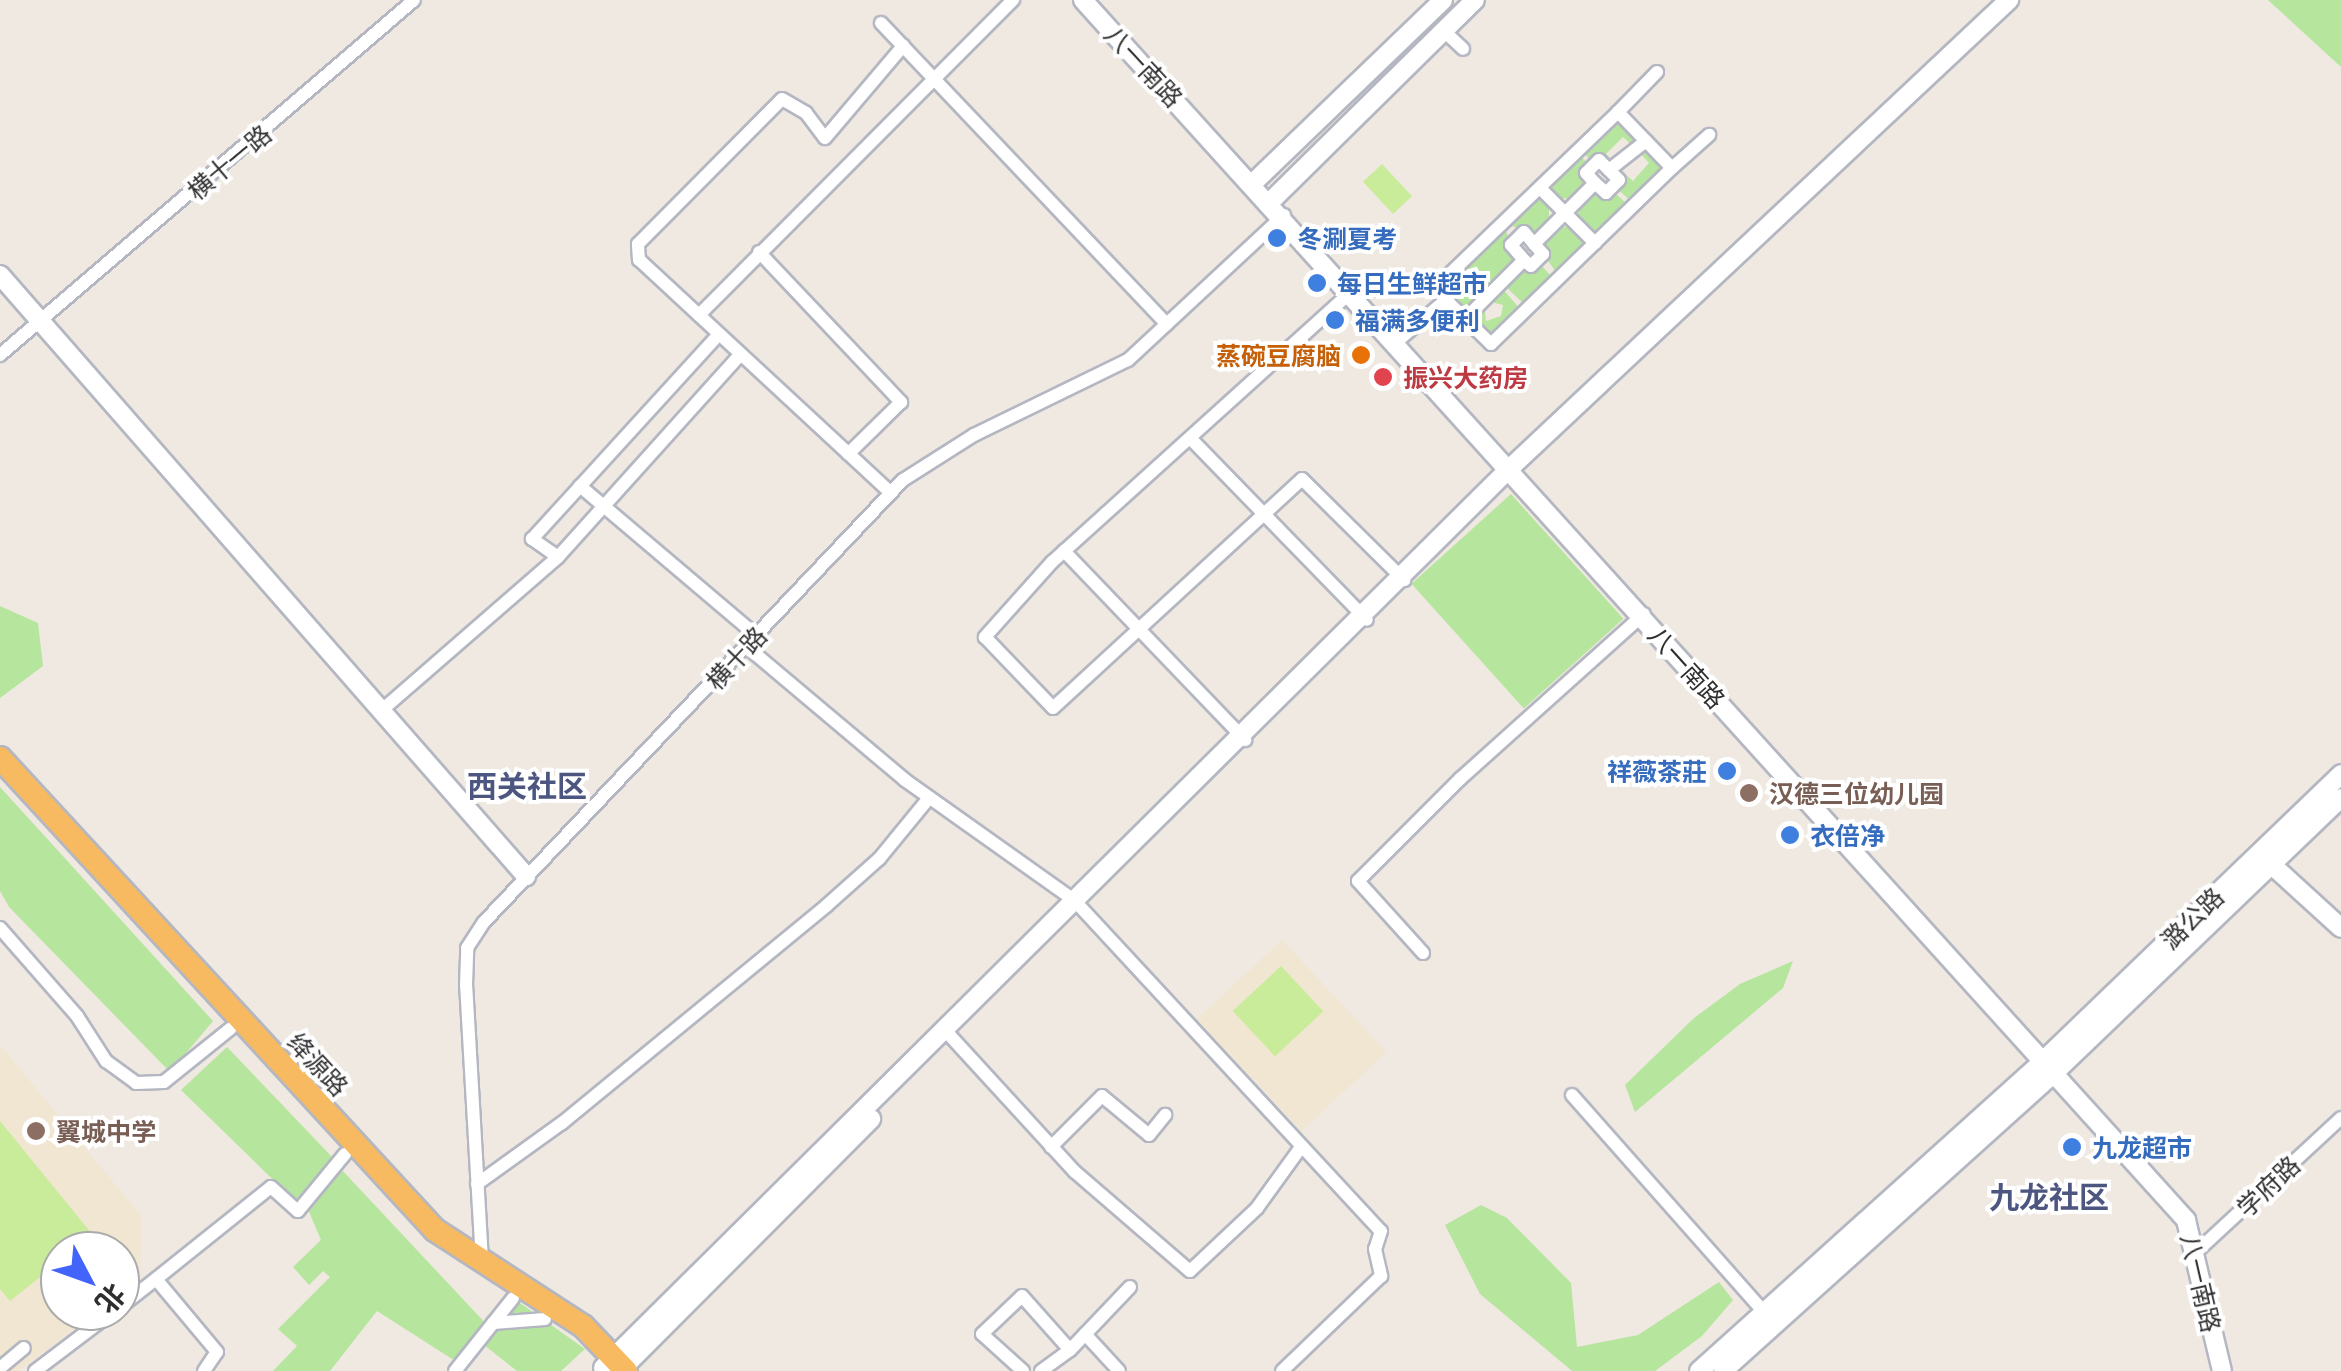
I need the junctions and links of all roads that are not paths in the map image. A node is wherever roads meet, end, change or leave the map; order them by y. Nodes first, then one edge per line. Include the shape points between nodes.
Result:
1 (414, 0) edge
2 (1013, 0) edge
3 (1082, 0) edge
4 (1090, 0) edge
5 (1443, 0) edge
6 (1475, 0) edge
7 (2009, 0) edge
8 (2023, 0) edge
9 (881, 23) dead end
10 (1444, 30) junction
11 (902, 46) junction
12 (1463, 49) dead end
13 (1656, 72) dead end
14 (932, 77) junction
15 (1618, 112) junction
16 (1709, 135) dead end
17 (1646, 141) junction
18 (1578, 150) junction
19 (1594, 165) junction
20 (1672, 168) junction
21 (1609, 170) junction
22 (1254, 182) junction
23 (1595, 183) junction
24 (1613, 186) junction
25 (1540, 188) junction
26 (1633, 206) junction
27 (1277, 208) junction
28 (1564, 213) junction
29 (1503, 223) junction
30 (1518, 238) junction
31 (1595, 243) junction
32 (1534, 244) junction
33 (759, 252) junction
34 (1531, 259) junction
35 (0, 275) edge
36 (1558, 278) junction
37 (1352, 290) junction
38 (1449, 303) junction
39 (699, 315) junction
40 (1465, 319) junction
41 (39, 320) junction
42 (1166, 324) junction
43 (719, 334) junction
44 (1398, 340) junction
45 (0, 354) edge
46 (741, 354) junction
47 (1191, 439) junction
48 (848, 454) junction
49 (1513, 469) junction
50 (580, 486) junction
51 (890, 493) junction
52 (605, 505) junction
53 (1264, 514) junction
54 (1064, 552) junction
55 (558, 557) junction
56 (1403, 580) junction
57 (1644, 614) junction
58 (1364, 618) junction
59 (1139, 630) junction
60 (757, 636) junction
61 (746, 647) junction
62 (382, 710) junction
63 (1244, 738) junction
64 (0, 758) edge
65 (2341, 774) edge
66 (0, 780) edge
67 (929, 798) junction
68 (2341, 798) edge
69 (2272, 864) junction
70 (526, 876) junction
71 (1078, 904) junction
72 (0, 928) edge
73 (2341, 928) edge
74 (1423, 953) dead end
75 (230, 1029) junction
76 (948, 1034) junction
77 (2051, 1064) junction
78 (1572, 1095) dead end
79 (1165, 1115) dead end
80 (2341, 1118) edge
81 (1051, 1147) junction
82 (1301, 1148) junction
83 (345, 1154) junction
84 (477, 1184) junction
85 (2197, 1252) junction
86 (482, 1261) junction
87 (156, 1279) junction
88 (1130, 1287) dead end
89 (140, 1291) edge
90 (513, 1298) junction
91 (1764, 1312) junction
92 (545, 1319) junction
93 (493, 1323) junction
94 (88, 1331) edge
95 (1085, 1334) junction
96 (24, 1348) dead end
97 (1070, 1350) junction
98 (0, 1368) edge
99 (214, 1368) edge
100 (615, 1368) edge
101 (35, 1371) edge
102 (454, 1371) edge
103 (1023, 1371) edge
104 (1042, 1371) edge
105 (1119, 1371) edge
106 (1282, 1371) edge
107 (1698, 1371) edge
108 (1723, 1371) edge
109 (2225, 1371) edge

1 - 41 street, 横十一路
2 - 14 street
3 - 22 main road, 八一南路
4 - 22 main road, 八一南路
5 - 22 main road
6 - 10 main road
7 - 49 main road
8 - 49 main road
9 - 11 street
10 - 12 street
10 - 27 main road
11 - 14 street
11 - 39 street via 825,138 806,113 782,99 638,244 639,260
13 - 15 street
14 - 33 street
14 - 42 street
15 - 17 street
15 - 18 street
16 - 20 street
17 - 20 street
17 - 21 street
18 - 19 street
18 - 25 street
19 - 21 street via 1599,160
19 - 23 street via 1586,173
20 - 26 street
21 - 24 street via 1619,180
22 - 27 main road, 八一南路
23 - 24 street via 1606,193
23 - 28 street
24 - 26 street
25 - 28 street
25 - 29 street
26 - 31 street
27 - 37 main road, 八一南路
27 - 42 street, 横十路
28 - 31 street
28 - 32 street
29 - 30 street
29 - 38 street via 1435,288
30 - 32 street via 1524,232
30 - 34 street via 1511,245
31 - 36 street
32 - 34 street via 1543,254
33 - 39 street
33 - 48 street via 901,402
34 - 36 street
34 - 40 street
35 - 41 main road
36 - 40 street via 1491,344
37 - 44 main road, 八一南路
37 - 47 street
38 - 40 street
38 - 44 street
39 - 43 street
41 - 45 street, 横十一路
41 - 62 main road
42 - 51 street, 横十路 via 1128,360 974,434
43 - 46 street
43 - 50 street
44 - 49 main road, 八一南路
46 - 48 street
46 - 52 street
47 - 53 street
47 - 54 street
48 - 51 street
49 - 56 main road
49 - 57 main road, 八一南路
50 - 52 street
50 - 55 street via 532,539
51 - 60 street, 横十路
52 - 55 street
52 - 60 street
53 - 56 street via 1302,479
53 - 58 street
53 - 59 street
54 - 59 street
54 - 59 street via 985,637 1037,692 1053,708
55 - 62 street
56 - 58 main road
57 - 74 street via 1358,881
57 - 77 main road, 八一南路
58 - 63 main road
59 - 63 street
60 - 61 street, 横十路
61 - 67 street
61 - 70 street, 横十路
62 - 70 main road
63 - 71 main road
64 - 86 highway, 绛源路 via 434,1230
65 - 77 main road, 潞公路
66 - 75 highway, 绛源路
67 - 71 street
67 - 84 street via 879,859 826,906 562,1123
68 - 69 main road, 潞公路
69 - 73 main road
69 - 77 main road, 潞公路
70 - 84 street, 横十路 via 467,948
71 - 76 main road
71 - 82 street
72 - 75 street via 106,1060 136,1083 164,1082
75 - 83 highway, 绛源路
76 - 81 street
76 - 100 main road
77 - 85 main road, 八一南路 via 2186,1220
77 - 91 main road
77 - 108 main road
78 - 91 street
79 - 81 street via 1149,1135 1102,1096
80 - 85 street, 学府路
81 - 82 street via 1190,1271 1257,1208
82 - 106 street via 1381,1231 1375,1249 1381,1276
83 - 87 street via 298,1210 271,1187
83 - 90 highway, 绛源路 via 425,1242
84 - 86 street, 横十路
85 - 109 main road, 八一南路
86 - 100 highway, 绛源路 via 583,1326
87 - 89 street
87 - 99 street via 218,1352
88 - 95 street
90 - 92 highway, 绛源路
90 - 93 street
91 - 107 main road
92 - 93 street
92 - 100 highway, 绛源路
93 - 102 street
94 - 101 street
95 - 97 street
95 - 105 street
96 - 98 street
97 - 103 street via 1022,1296 982,1334
97 - 104 street

